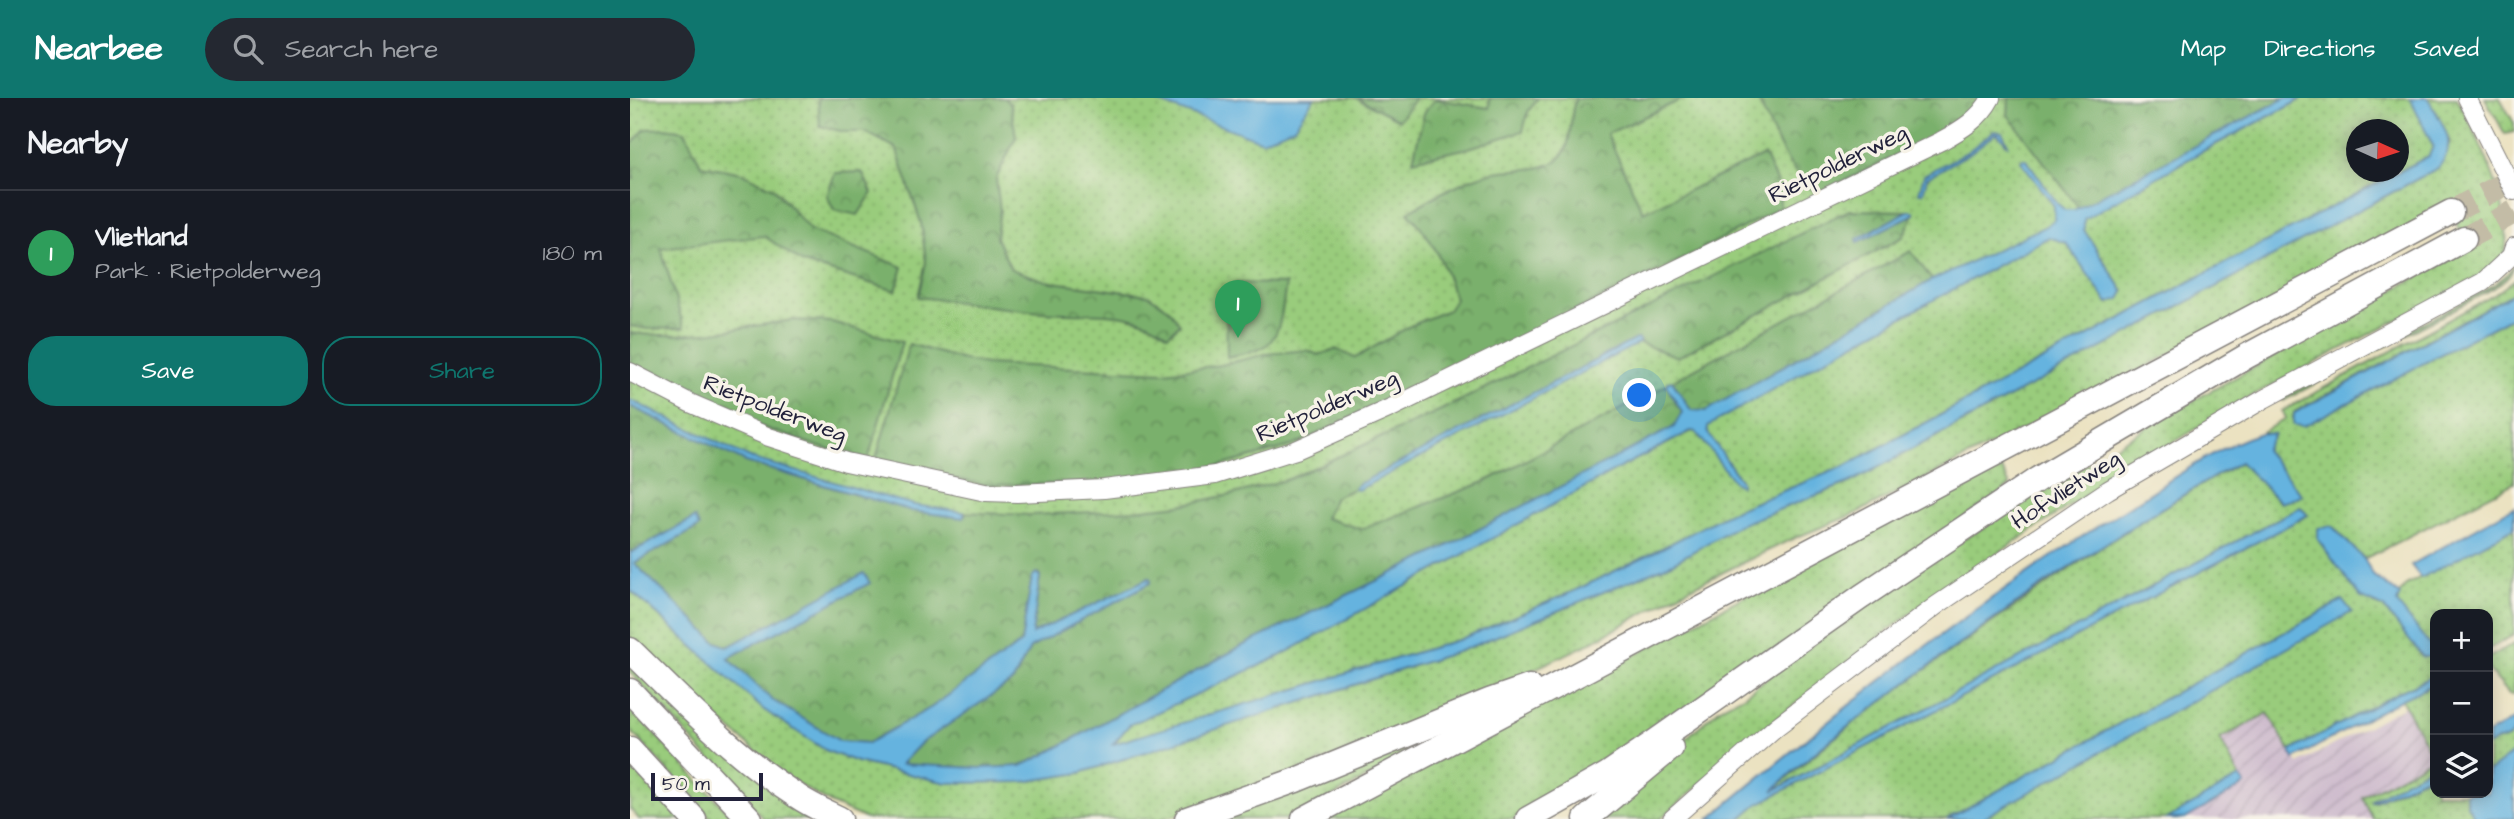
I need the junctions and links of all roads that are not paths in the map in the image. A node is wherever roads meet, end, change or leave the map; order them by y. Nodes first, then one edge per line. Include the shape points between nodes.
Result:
1 (1991, 98) edge
2 (2469, 102) edge
3 (2514, 191) edge
4 (2451, 212) tunnel mouth
5 (2465, 240) tunnel mouth
6 (2514, 247) edge
7 (630, 372) edge
8 (1818, 629) junction
9 (630, 650) edge
10 (1595, 666) junction
11 (630, 691) edge
12 (630, 749) edge
13 (694, 819) edge
14 (750, 819) edge
15 (840, 819) edge
16 (1187, 819) edge
17 (1304, 819) edge
18 (1528, 819) edge
19 (1586, 819) edge
20 (1672, 819) edge

1 - 7 street, Rietpolderweg via 1976,118 1930,147 1395,406 1296,450 1215,475 1104,489 986,492 846,462 769,437
2 - 3 street
4 - 10 highway
5 - 8 highway via 2247,356 2073,458 1943,540
6 - 20 street, Hofvlietweg via 2511,256 2483,282 2108,490 1937,605 1776,727
8 - 18 highway via 1608,774
8 - 19 highway
9 - 15 highway via 718,736 759,769
10 - 16 highway via 1489,701
10 - 17 highway
11 - 14 highway
12 - 13 highway

